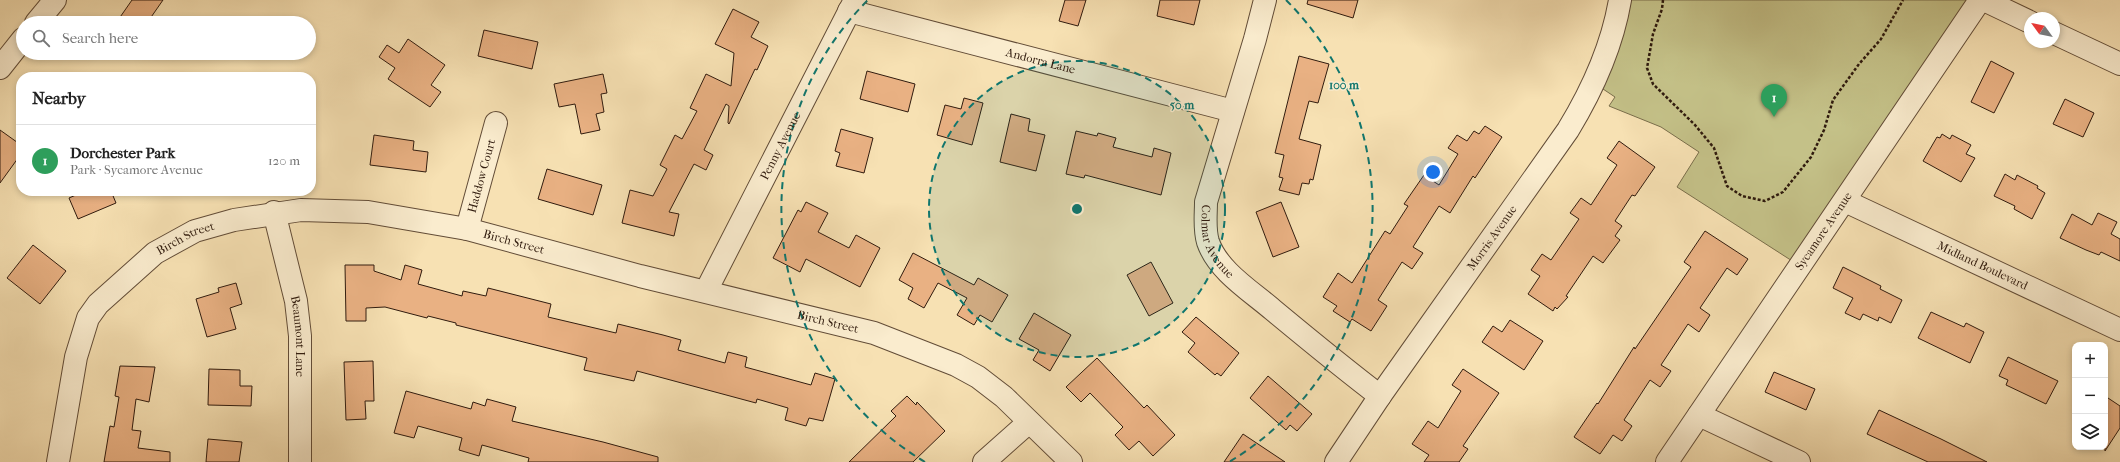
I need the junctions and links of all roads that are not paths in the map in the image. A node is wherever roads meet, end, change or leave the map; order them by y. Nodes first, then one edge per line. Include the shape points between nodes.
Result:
1 (55, 0) edge
2 (1265, 0) edge
3 (1620, 0) edge
4 (1980, 0) edge
5 (1984, 0) edge
6 (852, 5) edge
7 (42, 16) edge
8 (2024, 19) edge
9 (2060, 36) edge
10 (16, 48) edge
11 (2120, 64) edge
12 (0, 68) edge
13 (1233, 111) junction
14 (496, 123) dead end
15 (1845, 201) junction
16 (274, 212) junction
17 (466, 229) junction
18 (706, 291) junction
19 (2120, 330) edge
20 (1380, 396) junction
21 (1699, 415) junction
22 (1029, 422) junction
23 (58, 462) edge
24 (300, 462) edge
25 (984, 462) edge
26 (1071, 462) edge
27 (1336, 462) edge
28 (1667, 462) edge
29 (1800, 462) edge

1 - 7 street
2 - 13 street, Colmar Avenue
3 - 20 street, Morris Avenue via 1609,49 1588,97 1568,130
4 - 15 street, Sycamore Avenue
5 - 8 street
6 - 13 street, Andorra Lane
6 - 18 street, Penny Avenue
9 - 11 street
10 - 12 street
13 - 20 street, Colmar Avenue via 1206,202 1208,242 1218,260 1234,277 1337,364
14 - 17 street, Haddow Court
15 - 19 street, Midland Boulevard
15 - 21 street, Sycamore Avenue
16 - 17 street, Birch Street via 368,212
16 - 23 street, Birch Street via 195,231 155,253 98,304 88,318 76,357
16 - 24 street, Beaumont Lane via 296,301 300,336
17 - 18 street, Birch Street
18 - 22 street, Birch Street via 897,341 956,365 978,377 1004,397
20 - 27 street, Morris Avenue
21 - 28 street, Sycamore Avenue
21 - 29 street
22 - 25 street
22 - 26 street, Birch Street

